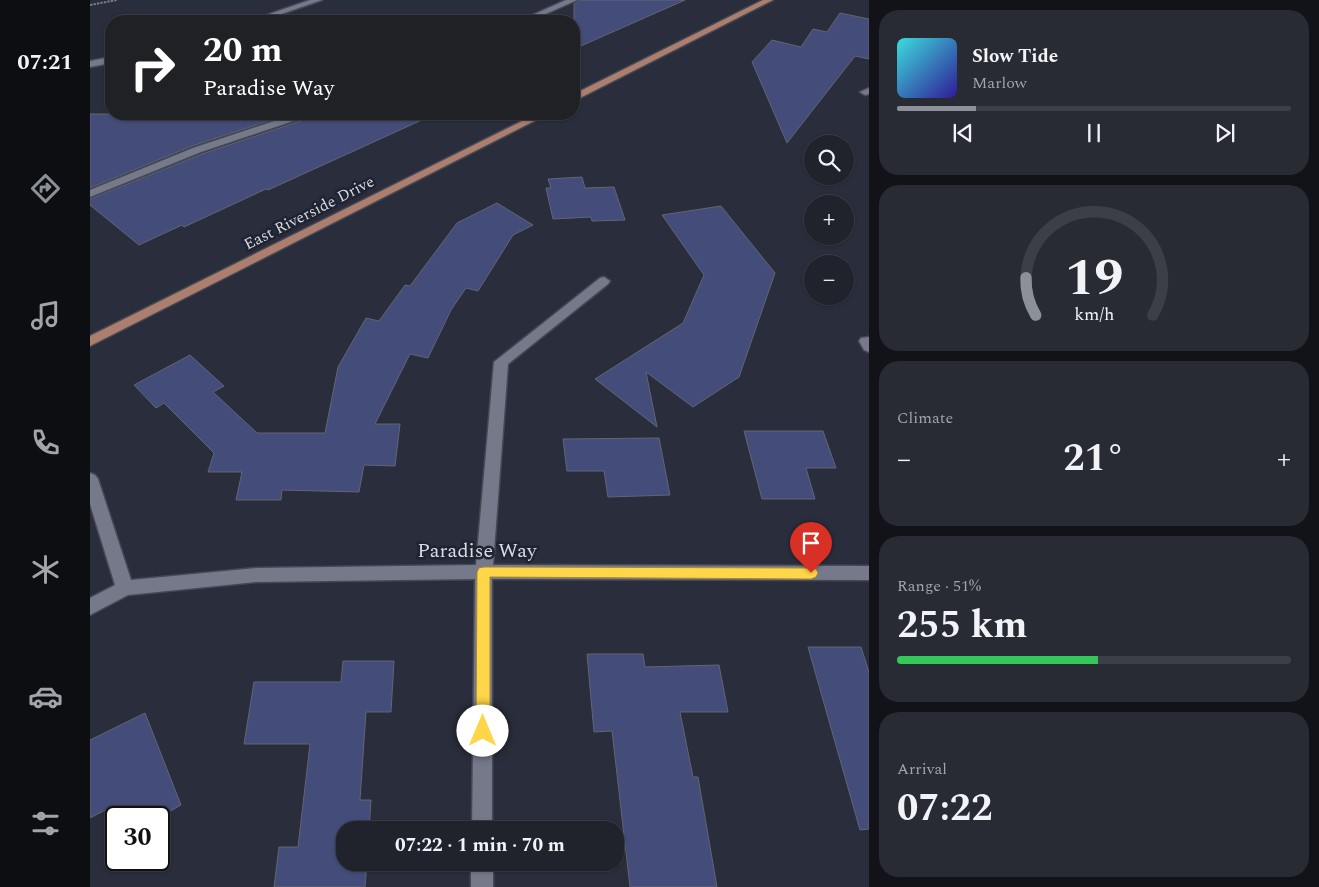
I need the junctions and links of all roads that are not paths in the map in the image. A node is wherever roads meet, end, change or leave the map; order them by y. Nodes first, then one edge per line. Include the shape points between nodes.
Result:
1 (318, 0) edge
2 (573, 0) edge
3 (769, 0) edge
4 (272, 15) edge
5 (537, 15) edge
6 (105, 61) edge
7 (90, 64) edge
8 (580, 95) edge
9 (286, 120) edge
10 (531, 120) edge
11 (90, 194) edge
12 (604, 281) dead end
13 (90, 342) edge
14 (90, 478) edge
15 (484, 572) junction
16 (869, 574) edge
17 (125, 588) junction
18 (90, 607) edge
19 (482, 821) edge
20 (482, 871) edge
21 (482, 887) edge

1 - 4 street
2 - 5 street
3 - 8 main road
6 - 7 street
9 - 11 street via 197,150
10 - 13 main road, East Riverside Drive
12 - 15 street via 501,362
14 - 17 street
15 - 16 street, Paradise Way
15 - 17 street, Paradise Way via 256,575
15 - 19 street
17 - 18 street, Paradise Way
20 - 21 street

